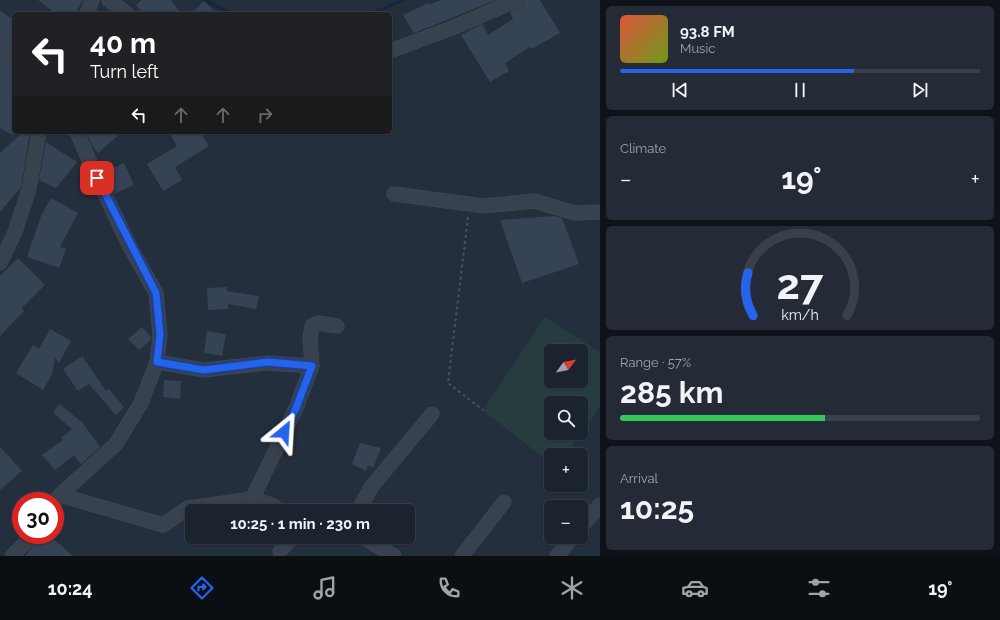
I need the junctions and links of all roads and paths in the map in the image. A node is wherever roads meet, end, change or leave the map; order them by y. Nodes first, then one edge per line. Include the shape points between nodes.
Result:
1 (92, 0) edge
2 (109, 0) edge
3 (517, 0) edge
4 (87, 12) edge
5 (125, 12) edge
6 (0, 48) edge
7 (392, 50) edge
8 (12, 56) edge
9 (39, 134) edge
10 (78, 134) edge
11 (394, 194) dead end
12 (470, 204) junction
13 (600, 212) edge
14 (0, 263) edge
15 (336, 326) dead end
16 (157, 362) junction
17 (312, 366) junction
18 (483, 410) dead end
19 (432, 414) dead end
20 (64, 492) edge
21 (64, 500) edge
22 (252, 500) junction
23 (504, 502) dead end
24 (265, 504) edge
25 (362, 504) edge
26 (600, 505) edge
27 (588, 519) edge
28 (24, 544) edge
29 (286, 544) edge
30 (374, 544) edge
31 (567, 544) edge
32 (280, 551) dead end
33 (12, 556) edge
34 (394, 556) edge
35 (462, 556) edge
36 (557, 556) edge

1 - 4 street
2 - 5 street
3 - 7 street
6 - 8 street
9 - 14 street via 29,189
10 - 16 street via 127,240 156,293 160,334
11 - 12 street
12 - 13 street via 484,206 535,201 574,213
12 - 18 path via 448,383
15 - 17 street via 318,323 312,326
16 - 17 street via 204,370 268,362
16 - 20 street via 141,403 116,444
17 - 22 street via 296,408
19 - 25 street via 372,486
21 - 22 street via 163,525 188,508
22 - 24 street
23 - 35 street
26 - 27 street
28 - 33 street
29 - 32 street
30 - 34 street
31 - 36 street

